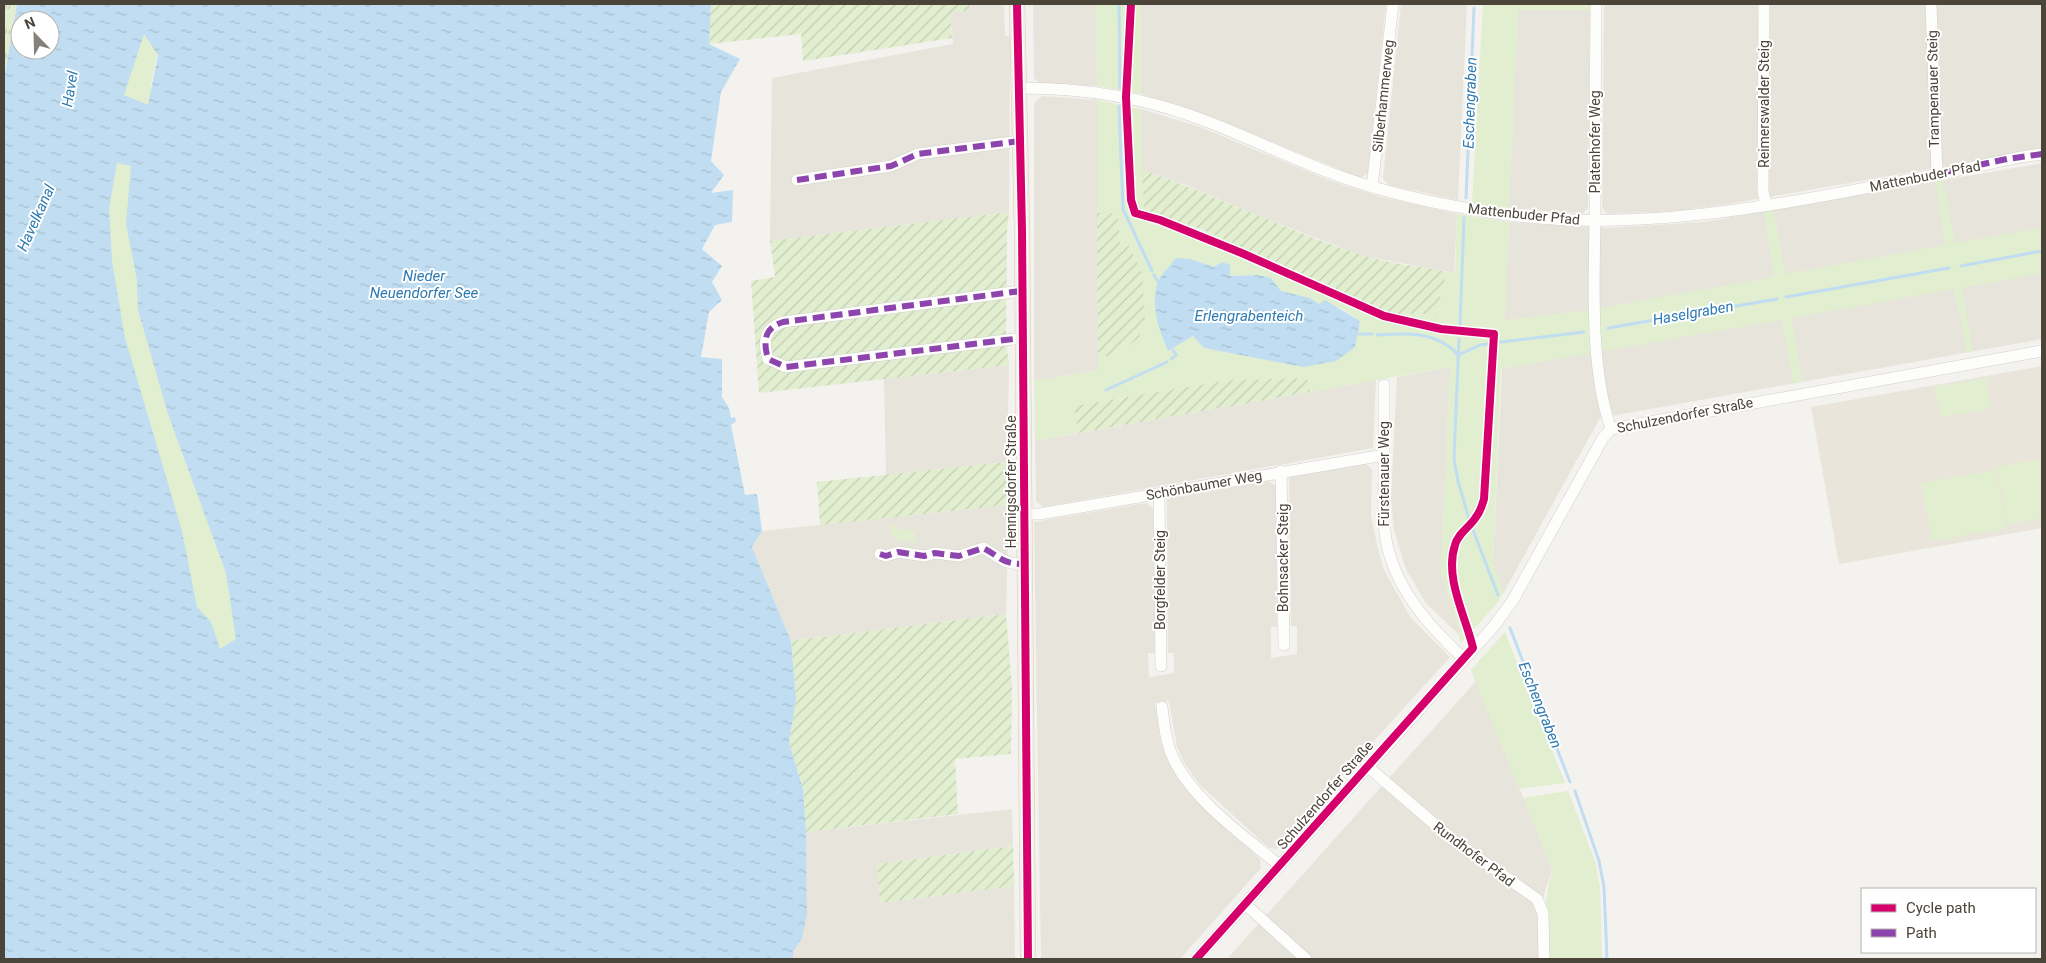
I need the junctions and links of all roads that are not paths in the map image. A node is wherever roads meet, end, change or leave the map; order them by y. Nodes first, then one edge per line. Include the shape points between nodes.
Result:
1 (1017, 4) edge
2 (1393, 4) edge
3 (1596, 4) edge
4 (1764, 4) edge
5 (1931, 4) edge
6 (1020, 88) junction
7 (1020, 141) junction
8 (2042, 154) edge
9 (1937, 175) junction
10 (797, 180) dead end
11 (1372, 187) junction
12 (1766, 205) junction
13 (1594, 221) junction
14 (1022, 292) junction
15 (1022, 338) junction
16 (2042, 351) edge
17 (1384, 384) dead end
18 (1611, 429) junction
19 (1384, 455) junction
20 (1281, 472) junction
21 (1159, 494) junction
22 (1023, 514) junction
23 (880, 554) dead end
24 (1024, 564) junction
25 (1284, 645) dead end
26 (1463, 658) junction
27 (1161, 666) dead end
28 (1162, 707) dead end
29 (1367, 766) junction
30 (1280, 866) junction
31 (1245, 904) junction
32 (1028, 959) edge
33 (1196, 959) edge
34 (1306, 959) edge
35 (1544, 959) edge

1 - 6 main road, Hennigsdorfer Straße
2 - 11 street, Silberhammerweg
3 - 13 street, Platenhofer Weg
4 - 12 street, Reimerswalder Steig via 1763,191
5 - 9 street, Trampenauer Steig
6 - 7 main road, Hennigsdorfer Straße
6 - 11 street, Mattenbuder Pfad via 1091,91 1164,107
7 - 10 street via 918,154 891,166
7 - 14 main road, Hennigsdorfer Straße
8 - 9 street, Mattenbuder Pfad
9 - 12 street, Mattenbuder Pfad
11 - 13 street, Mattenbuder Pfad via 1499,214
12 - 13 street, Mattenbuder Pfad via 1687,216
13 - 18 street, Platenhofer Weg via 1597,337 1606,415
14 - 15 main road, Hennigsdorfer Straße
14 - 15 street via 783,322 767,332 764,345 768,359 786,367
15 - 22 main road, Hennigsdorfer Straße
16 - 18 street, Schulzendorfer Straße
17 - 19 street, Fürstenauer Weg
18 - 26 street, Schulzendorfer Straße via 1602,438 1513,600 1494,626
19 - 20 street, Schönbaumer Weg
19 - 26 street, Fürstenauer Weg via 1384,523 1391,560 1416,606
20 - 21 street, Schönbaumer Weg
20 - 25 street, Bohnsacker Steig
21 - 22 street, Schönbaumer Weg
21 - 27 street, Borgfelder Steig
22 - 24 main road, Hennigsdorfer Straße
23 - 24 street via 959,556 982,548 1000,561
24 - 32 main road, Hennigsdorfer Straße
26 - 29 street, Schulzendorfer Straße
28 - 30 street via 1169,746 1189,784
29 - 30 street, Schulzendorfer Straße
29 - 35 street, Rundhofer Pfad via 1453,840 1537,899 1543,913
30 - 31 street, Schulzendorfer Straße
31 - 33 street, Schulzendorfer Straße
31 - 34 street

